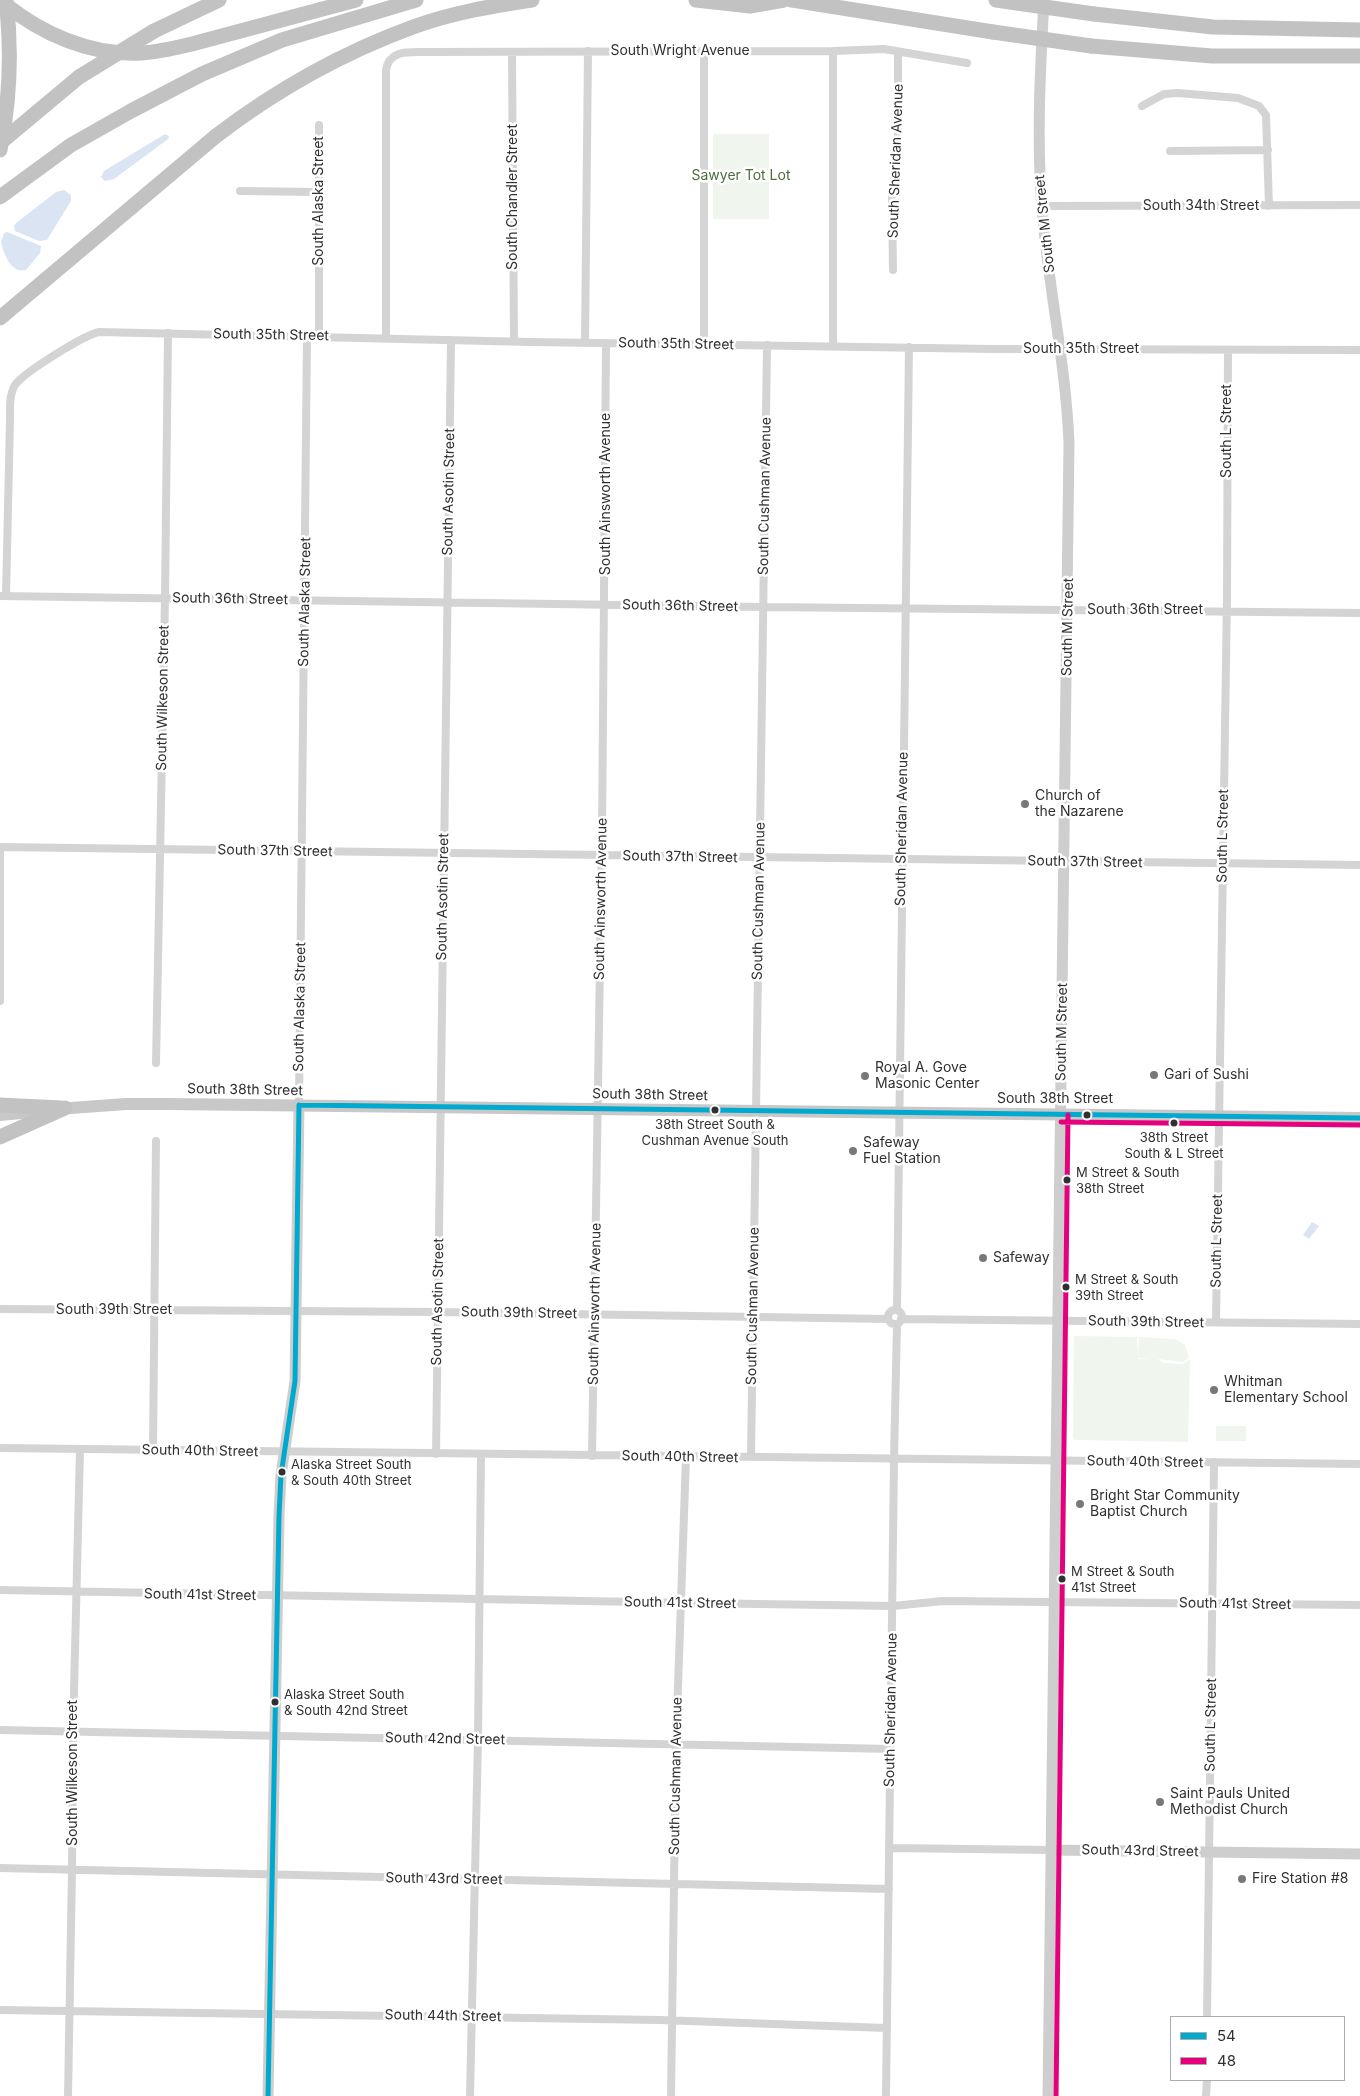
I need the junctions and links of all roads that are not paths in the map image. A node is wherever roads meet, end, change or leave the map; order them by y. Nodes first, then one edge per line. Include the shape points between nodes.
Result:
1 (0, 0) edge
2 (6, 0) edge
3 (219, 0) edge
4 (356, 0) edge
5 (416, 0) edge
6 (532, 0) edge
7 (696, 0) edge
8 (784, 0) edge
9 (792, 0) edge
10 (996, 0) edge
11 (1044, 0) edge
12 (1360, 30) edge
13 (704, 51) junction
14 (833, 51) junction
15 (512, 52) junction
16 (588, 52) junction
17 (898, 52) junction
18 (1360, 56) edge
19 (967, 63) dead end
20 (1142, 106) dead end
21 (319, 125) dead end
22 (0, 144) edge
23 (0, 150) edge
24 (1268, 150) junction
25 (1170, 151) dead end
26 (240, 191) dead end
27 (318, 192) junction
28 (0, 197) edge
29 (1360, 205) edge
30 (1042, 206) junction
31 (1269, 206) junction
32 (893, 270) dead end
33 (0, 318) edge
34 (168, 333) junction
35 (307, 336) junction
36 (319, 337) junction
37 (386, 338) junction
38 (451, 340) junction
39 (514, 342) junction
40 (585, 343) junction
41 (606, 343) junction
42 (704, 344) junction
43 (768, 345) junction
44 (834, 346) junction
45 (908, 348) junction
46 (1060, 349) junction
47 (1228, 350) junction
48 (1360, 350) edge
49 (3, 596) edge
50 (165, 598) junction
51 (305, 600) junction
52 (447, 601) junction
53 (605, 604) junction
54 (763, 607) junction
55 (905, 608) junction
56 (1068, 610) junction
57 (1226, 611) junction
58 (1360, 613) edge
59 (0, 847) edge
60 (160, 849) junction
61 (302, 851) junction
62 (444, 853) junction
63 (602, 856) junction
64 (760, 859) junction
65 (901, 860) junction
66 (1064, 862) junction
67 (1222, 864) junction
68 (1360, 865) edge
69 (0, 1001) edge
70 (156, 1064) dead end
71 (0, 1105) edge
72 (299, 1106) junction
73 (65, 1108) junction
74 (441, 1108) junction
75 (597, 1110) junction
76 (756, 1111) junction
77 (898, 1113) junction
78 (1061, 1114) junction
79 (0, 1115) edge
80 (1219, 1116) junction
81 (1360, 1118) edge
82 (0, 1137) edge
83 (156, 1141) dead end
84 (0, 1309) edge
85 (155, 1310) junction
86 (296, 1310) junction
87 (897, 1310) junction
88 (438, 1312) junction
89 (594, 1315) junction
90 (754, 1317) junction
91 (888, 1319) junction
92 (1059, 1320) junction
93 (899, 1321) junction
94 (1216, 1322) junction
95 (1360, 1324) edge
96 (0, 1448) edge
97 (80, 1449) junction
98 (153, 1450) junction
99 (284, 1452) junction
100 (436, 1454) junction
101 (481, 1454) junction
102 (592, 1456) junction
103 (686, 1456) junction
104 (751, 1457) junction
105 (894, 1459) junction
106 (1055, 1461) junction
107 (1214, 1462) junction
108 (1360, 1464) edge
109 (0, 1590) edge
110 (76, 1592) junction
111 (278, 1596) junction
112 (479, 1600) junction
113 (1054, 1602) junction
114 (681, 1603) junction
115 (1212, 1604) junction
116 (1360, 1605) edge
117 (893, 1606) junction
118 (0, 1730) edge
119 (73, 1731) junction
120 (275, 1736) junction
121 (478, 1739) junction
122 (676, 1744) junction
123 (891, 1749) junction
124 (890, 1848) junction
125 (1051, 1850) junction
126 (1209, 1852) junction
127 (1360, 1854) edge
128 (0, 1868) edge
129 (72, 1870) junction
130 (272, 1875) junction
131 (475, 1880) junction
132 (675, 1882) junction
133 (889, 1888) junction
134 (0, 2010) edge
135 (70, 2011) junction
136 (269, 2013) junction
137 (1207, 2016) edge
138 (472, 2017) junction
139 (672, 2021) junction
140 (887, 2028) junction
141 (1206, 2081) edge
142 (68, 2096) edge
143 (268, 2096) edge
144 (470, 2096) edge
145 (671, 2096) edge
146 (886, 2096) edge
147 (1048, 2096) edge
148 (1206, 2096) edge

1 - 4 highway via 51,34 113,51 140,53 192,44
2 - 23 highway, bridge via 9,75
3 - 22 highway, bridge via 154,31 79,77
5 - 28 highway via 282,40 202,74 71,145
6 - 33 highway via 492,6 415,26 358,50 283,90 216,136
7 - 8 highway via 750,6
9 - 18 highway, bridge via 1091,46 1212,56
10 - 12 highway, bridge via 1213,28
11 - 30 street, South M Street via 1039,130
13 - 14 street, South Wright Avenue
13 - 16 street, South Wright Avenue
13 - 42 street
14 - 17 street, South Wright Avenue via 884,49
14 - 44 street
15 - 16 street, South Wright Avenue
15 - 37 street, South Wright Avenue via 413,52 400,53 388,61
15 - 39 street, South Chandler Street
16 - 40 street
17 - 19 street, South Wright Avenue
17 - 32 street, South Sheridan Avenue via 898,141 892,196
20 - 24 street via 1164,94 1178,93 1251,102 1263,109 1266,115
21 - 27 street, South Alaska Street
24 - 25 street
24 - 31 street
26 - 27 street
27 - 36 street, South Alaska Street
29 - 31 street, South 34th Street
30 - 31 street, South 34th Street
30 - 46 street, South M Street
34 - 35 street, South 35th Street
34 - 49 street, South 35th Street via 90,334 23,377 12,391
34 - 50 street, South Wilkeson Street
35 - 36 street, South 35th Street
35 - 51 street, South Alaska Street
36 - 37 street, South 35th Street
37 - 38 street, South 35th Street
38 - 39 street, South 35th Street
38 - 52 street, South Asotin Street
39 - 40 street, South 35th Street
40 - 41 street, South 35th Street
41 - 42 street, South 35th Street
41 - 53 street, South Ainsworth Avenue
42 - 43 street, South 35th Street
43 - 44 street, South 35th Street
43 - 54 street, South Cushman Avenue
44 - 45 street, South 35th Street
45 - 46 street, South 35th Street
45 - 55 street, South Sheridan Avenue
46 - 47 street, South 35th Street
46 - 56 street, South M Street via 1069,443
47 - 48 street, South 35th Street
47 - 57 street, South L Street
49 - 50 street, South 36th Street
50 - 51 street, South 36th Street
50 - 60 street, South Wilkeson Street
51 - 52 street, South 36th Street
51 - 61 street, South Alaska Street
52 - 53 street, South 36th Street
52 - 62 street, South Asotin Street
53 - 54 street, South 36th Street
53 - 63 street, South Ainsworth Avenue
54 - 55 street, South 36th Street
54 - 64 street, South Cushman Avenue
55 - 56 street, South 36th Street
55 - 65 street, South Sheridan Avenue
56 - 57 street, South 36th Street
56 - 66 street, South M Street
57 - 58 street, South 36th Street
57 - 67 street, South L Street
59 - 60 street, South 37th Street
59 - 69 street
60 - 61 street, South 37th Street
60 - 70 street, South Wilkeson Street
61 - 62 street, South 37th Street
61 - 72 street, South Alaska Street
62 - 63 street, South 37th Street
62 - 74 street, South Asotin Street
63 - 64 street, South 37th Street
63 - 75 street, South Ainsworth Avenue
64 - 65 street, South 37th Street
64 - 76 street, South Cushman Avenue
65 - 66 street, South 37th Street
65 - 77 street, South Sheridan Avenue
66 - 67 street, South 37th Street
66 - 78 street, South M Street
67 - 68 street, South 37th Street
67 - 80 street, South L Street
71 - 73 highway
72 - 73 main road, South 38th Street via 126,1104
72 - 74 main road, South 38th Street
72 - 86 street, South Alaska Street
73 - 79 main road, South 38th Street
73 - 82 highway
74 - 75 main road, South 38th Street
74 - 88 street, South Asotin Street
75 - 76 main road, South 38th Street
75 - 89 street, South Ainsworth Avenue
76 - 77 main road, South 38th Street
76 - 90 street, South Cushman Avenue
77 - 78 main road, South 38th Street
77 - 87 street, South Sheridan Avenue
78 - 80 main road, South 38th Street
78 - 92 street, South M Street
80 - 81 main road, South 38th Street
80 - 94 street, South L Street
83 - 85 street
84 - 85 street, South 39th Street
85 - 86 street, South 39th Street
85 - 98 street
86 - 88 street, South 39th Street
86 - 99 street, South Alaska Street via 295,1392
87 - 91 street via 889,1313
87 - 93 street via 901,1315
88 - 89 street, South 39th Street
88 - 100 street, South Asotin Street
89 - 90 street, South 39th Street
89 - 102 street, South Ainsworth Avenue
90 - 91 street, South 39th Street
90 - 104 street, South Cushman Avenue
91 - 93 street via 892,1324
92 - 93 street, South 39th Street
92 - 94 street, South 39th Street
92 - 106 street, South M Street
93 - 105 street, South Sheridan Avenue
94 - 95 street, South 39th Street
96 - 97 street, South 40th Street
97 - 98 street, South 40th Street
97 - 110 street, South Wilkeson Street
98 - 99 street, South 40th Street
99 - 100 street, South 40th Street
99 - 111 street, South Alaska Street via 279,1497
100 - 101 street, South 40th Street
101 - 102 street, South 40th Street
101 - 112 street
102 - 103 street, South 40th Street
103 - 104 street, South 40th Street
103 - 114 street, South Cushman Avenue
104 - 105 street, South 40th Street
105 - 106 street, South 40th Street
105 - 117 street, South Sheridan Avenue
106 - 107 street, South 40th Street
106 - 113 street, South M Street
107 - 108 street, South 40th Street
107 - 115 street, South L Street
109 - 110 street, South 41st Street
110 - 111 street, South 41st Street
110 - 119 street, South Wilkeson Street
111 - 112 street, South 41st Street
111 - 120 street, South Alaska Street
112 - 114 street, South 41st Street
112 - 121 street
113 - 115 street, South 41st Street
113 - 117 street, South 41st Street via 943,1602
113 - 125 street, South M Street
114 - 117 street, South 41st Street
114 - 122 street, South Cushman Avenue
115 - 116 street, South 41st Street
115 - 126 street, South L Street
117 - 123 street, South Sheridan Avenue
118 - 119 street, South 42nd Street
119 - 120 street, South 42nd Street
119 - 129 street, South Wilkeson Street
120 - 121 street, South 42nd Street
120 - 130 street, South Alaska Street
121 - 122 street, South 42nd Street
121 - 131 street
122 - 123 street, South 42nd Street
122 - 132 street, South Cushman Avenue
123 - 124 street, South Sheridan Avenue
124 - 125 street, South 43rd Street
124 - 133 street, South Sheridan Avenue
125 - 126 street, South 43rd Street
125 - 147 street, South M Street
126 - 127 street, South 43rd Street
126 - 137 street, South L Street
128 - 129 street, South 43rd Street
129 - 130 street, South 43rd Street
129 - 135 street, South Wilkeson Street
130 - 131 street, South 43rd Street
130 - 136 street, South Alaska Street
131 - 132 street, South 43rd Street
131 - 138 street
132 - 133 street, South 43rd Street
132 - 139 street, South Cushman Avenue
133 - 140 street, South Sheridan Avenue
134 - 135 street, South 44th Street
135 - 136 street, South 44th Street
135 - 142 street, South Wilkeson Street
136 - 138 street, South 44th Street
136 - 143 street, South Alaska Street
138 - 139 street, South 44th Street
138 - 144 street
139 - 140 street, South 44th Street
139 - 145 street, South Cushman Avenue
140 - 146 street, South Sheridan Avenue
141 - 148 street

